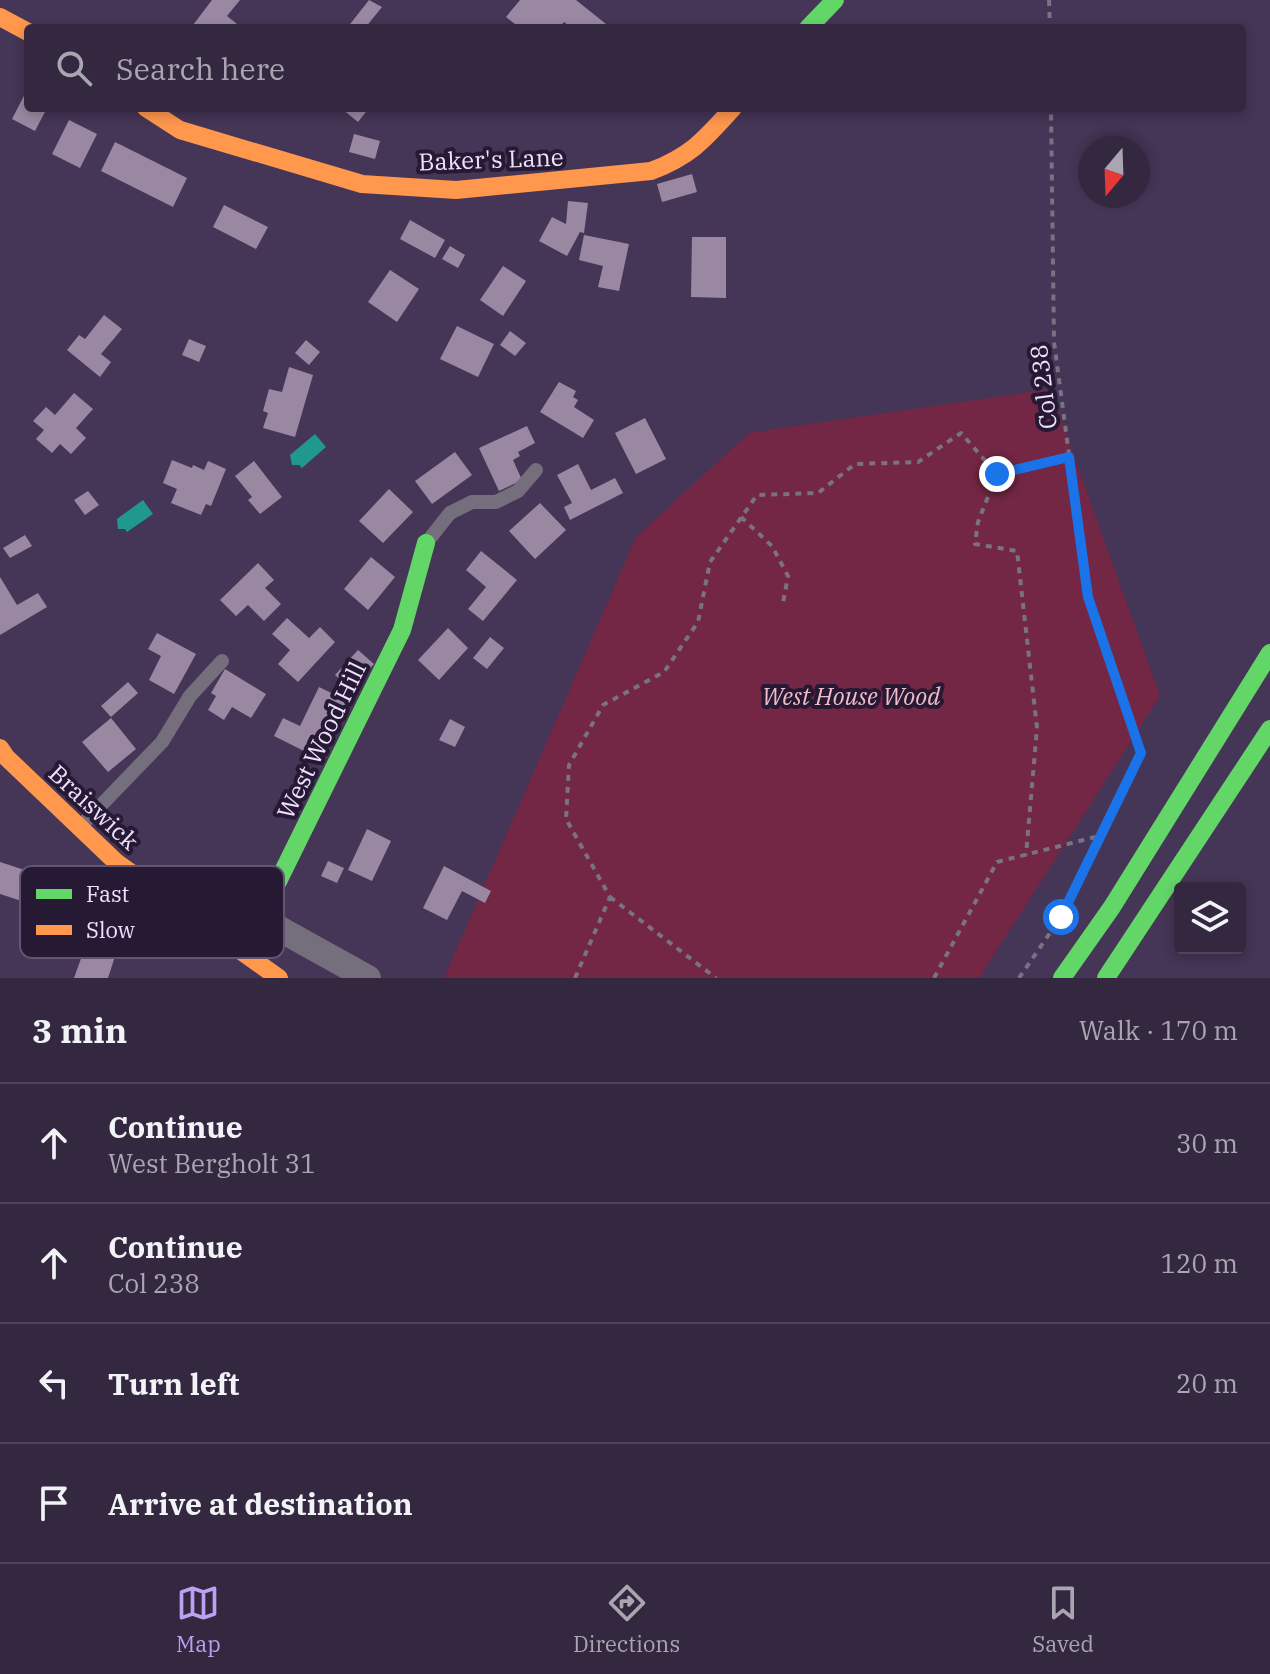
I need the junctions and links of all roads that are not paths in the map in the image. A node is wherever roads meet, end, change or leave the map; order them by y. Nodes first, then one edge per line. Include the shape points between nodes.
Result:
1 (835, 0) edge
2 (0, 17) edge
3 (812, 24) edge
4 (24, 30) edge
5 (152, 112) edge
6 (729, 112) edge
7 (536, 470) dead end
8 (426, 543) joint
9 (1270, 653) edge
10 (222, 661) dead end
11 (1270, 729) edge
12 (0, 748) edge
13 (80, 827) junction
14 (122, 866) edge
15 (284, 869) edge
16 (284, 931) edge
17 (251, 958) edge
18 (279, 978) edge
19 (368, 978) edge
20 (1062, 978) edge
21 (1106, 978) edge

1 - 3 main road
2 - 4 main road
5 - 6 main road, Baker's Lane via 180,130 362,184 456,190 651,171 678,161
7 - 8 lane via 518,491 496,502 472,502 450,513
8 - 15 main road, West Wood Hill via 402,630
9 - 20 main road
10 - 13 lane via 190,696 162,742
11 - 21 main road
12 - 13 main road, Braiswick
13 - 14 main road, Braiswick
16 - 19 street
17 - 18 main road, Braiswick

